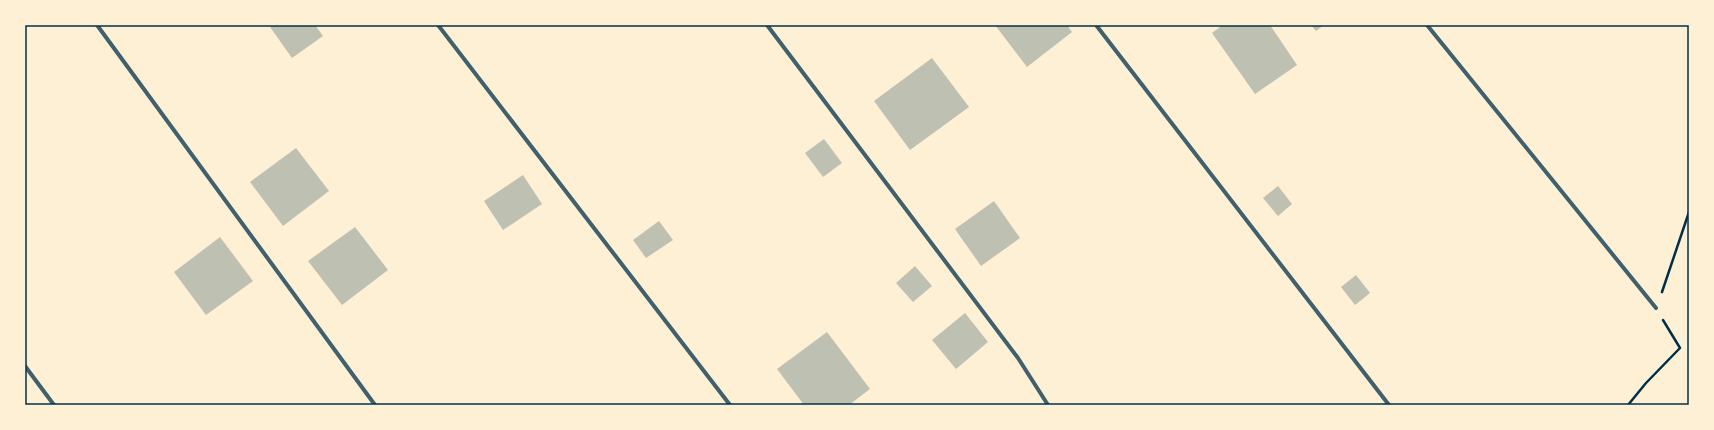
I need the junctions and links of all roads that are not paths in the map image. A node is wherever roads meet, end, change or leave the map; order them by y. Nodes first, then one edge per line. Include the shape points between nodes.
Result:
1 (97, 25) edge
2 (438, 25) edge
3 (767, 25) edge
4 (1096, 25) edge
5 (1428, 25) edge
6 (1656, 308) dead end
7 (25, 366) edge
8 (54, 405) edge
9 (375, 405) edge
10 (730, 405) edge
11 (1048, 405) edge
12 (1389, 405) edge

1 - 9 street
2 - 10 street
3 - 11 street via 1018,358
4 - 12 street
5 - 6 street
7 - 8 street

